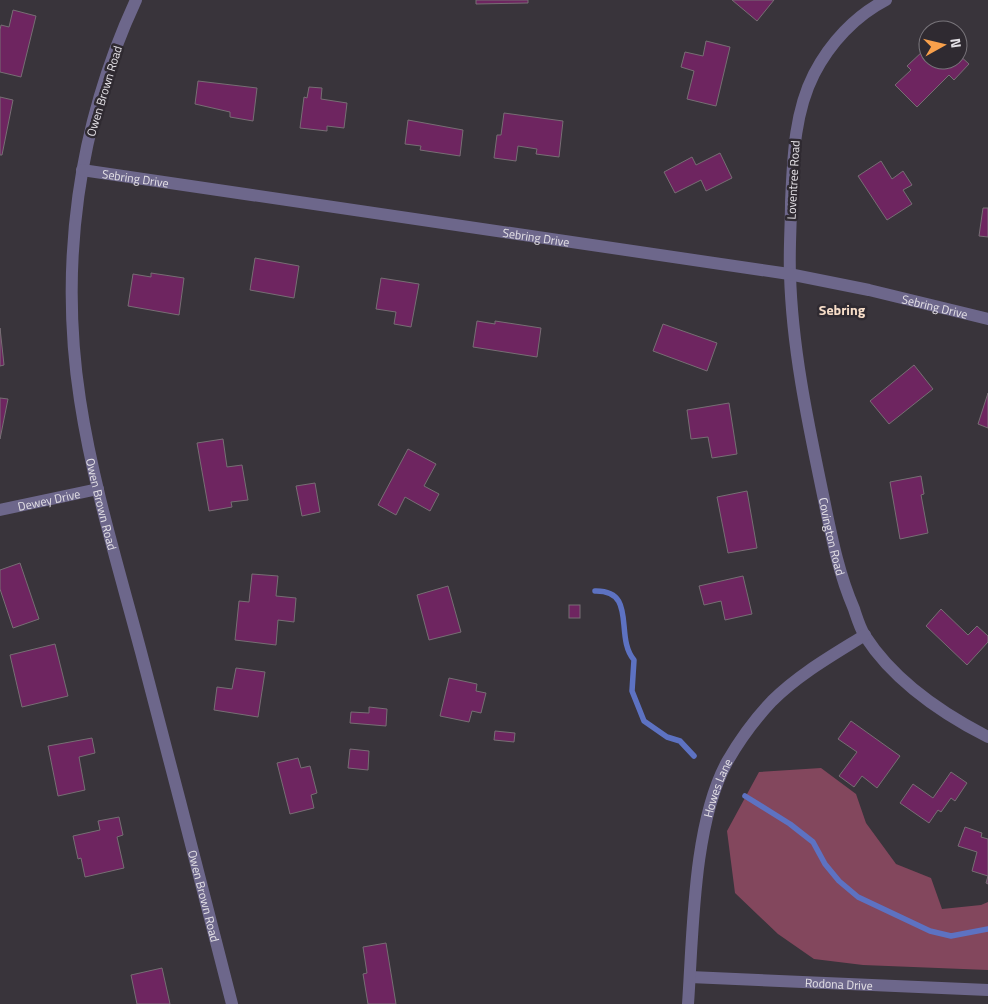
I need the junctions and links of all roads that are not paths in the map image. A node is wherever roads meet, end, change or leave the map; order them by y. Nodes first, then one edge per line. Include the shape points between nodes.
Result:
1 (136, 0) edge
2 (886, 0) edge
3 (82, 170) junction
4 (790, 274) junction
5 (988, 318) edge
6 (98, 489) junction
7 (0, 510) edge
8 (865, 635) junction
9 (988, 737) edge
10 (690, 977) junction
11 (988, 990) edge
12 (232, 1004) edge
13 (688, 1004) edge

1 - 3 street, Owen Brown Road via 113,56
2 - 4 street, Loventree Road via 870,8 846,29 813,75 796,138 792,170
3 - 4 street, Sebring Drive
3 - 6 street, Owen Brown Road via 71,255 74,350
4 - 5 street, Sebring Drive
4 - 8 street, Covington Road via 807,422 832,546 846,591
6 - 7 street, Dewey Drive
6 - 12 street, Owen Brown Road
8 - 9 street, Covington Road via 885,661 922,697
8 - 10 street, Howes Lane via 828,657 773,701 751,726 727,763 710,807 701,848
10 - 11 street, Rodona Drive
10 - 13 street, Howes Lane

